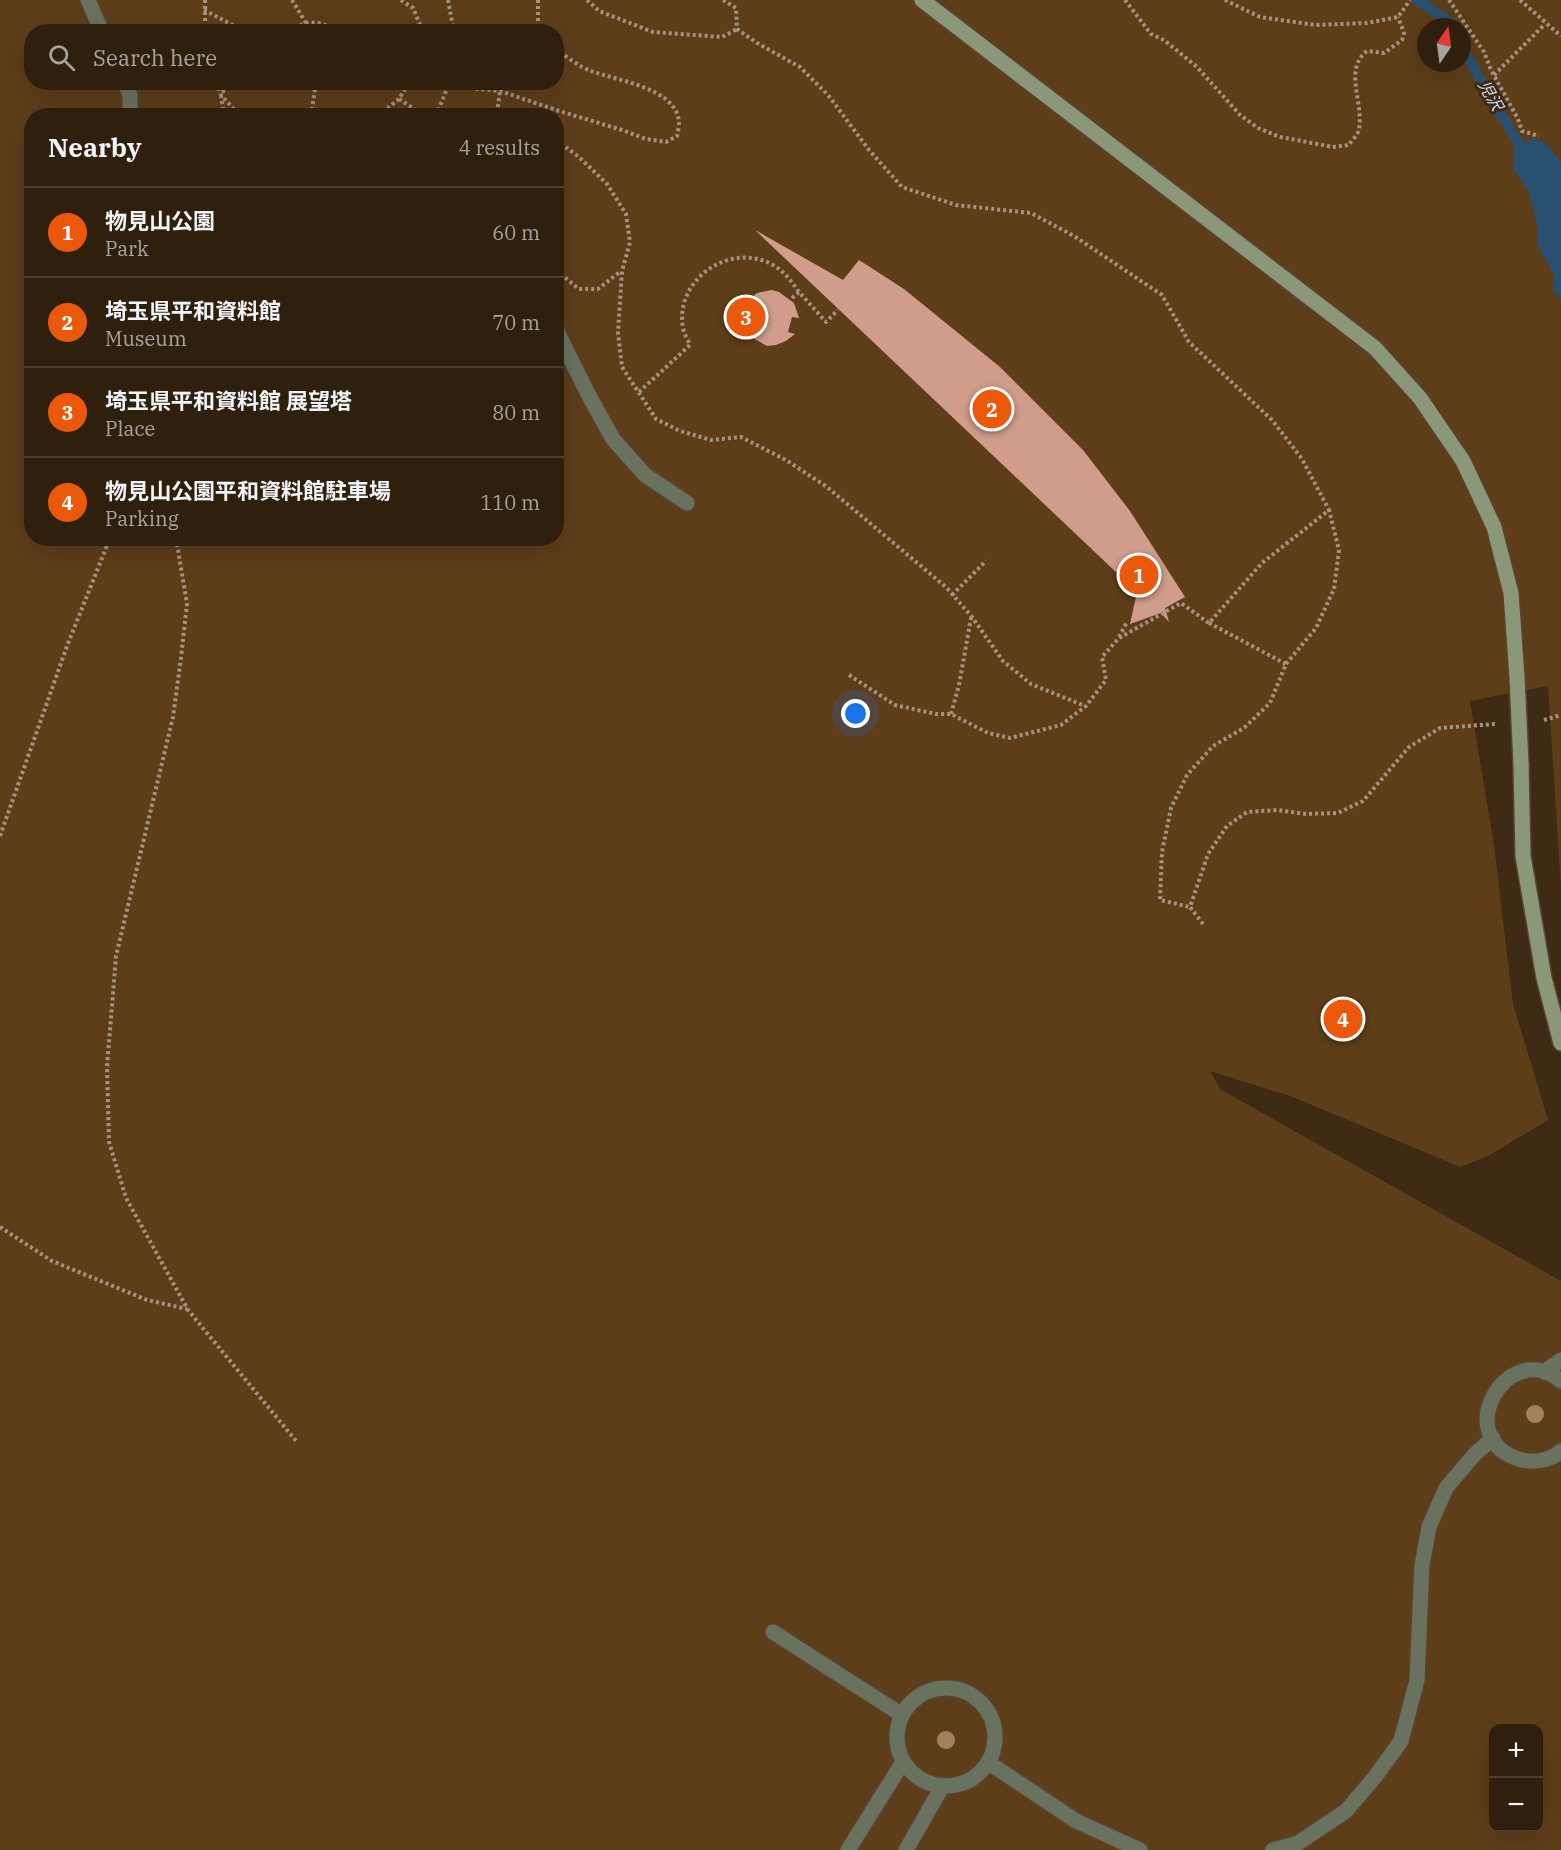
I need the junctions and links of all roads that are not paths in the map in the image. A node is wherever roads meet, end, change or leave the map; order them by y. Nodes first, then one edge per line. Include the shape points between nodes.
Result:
1 (88, 0) edge
2 (922, 0) edge
3 (98, 24) edge
4 (128, 90) edge
5 (130, 108) edge
6 (564, 345) edge
7 (687, 503) dead end
8 (1561, 1044) edge
9 (1561, 1360) edge
10 (1544, 1372) junction
11 (1561, 1382) edge
12 (1493, 1438) junction
13 (1561, 1451) edge
14 (772, 1632) dead end
15 (902, 1714) junction
16 (903, 1761) junction
17 (989, 1763) junction
18 (942, 1787) junction
19 (848, 1850) edge
20 (906, 1850) edge
21 (1140, 1850) edge
22 (1274, 1850) edge

1 - 3 lane
2 - 8 street, bridge via 1375,348 1420,398 1463,461 1494,526 1511,593 1524,856 1544,978
4 - 5 lane
6 - 7 lane via 613,439 645,475
9 - 10 lane
10 - 11 lane
10 - 12 lane via 1515,1375 1497,1388 1488,1409
12 - 13 lane via 1502,1450 1529,1462
12 - 22 lane via 1446,1488 1429,1527 1422,1565 1417,1680 1401,1741 1346,1811 1298,1844
14 - 15 lane
15 - 16 lane via 897,1746
15 - 17 lane via 924,1693 940,1688 972,1695 993,1720 996,1736
16 - 18 lane via 926,1783
16 - 19 lane
17 - 18 lane via 974,1779 959,1786
17 - 21 lane via 1076,1821
18 - 20 lane

